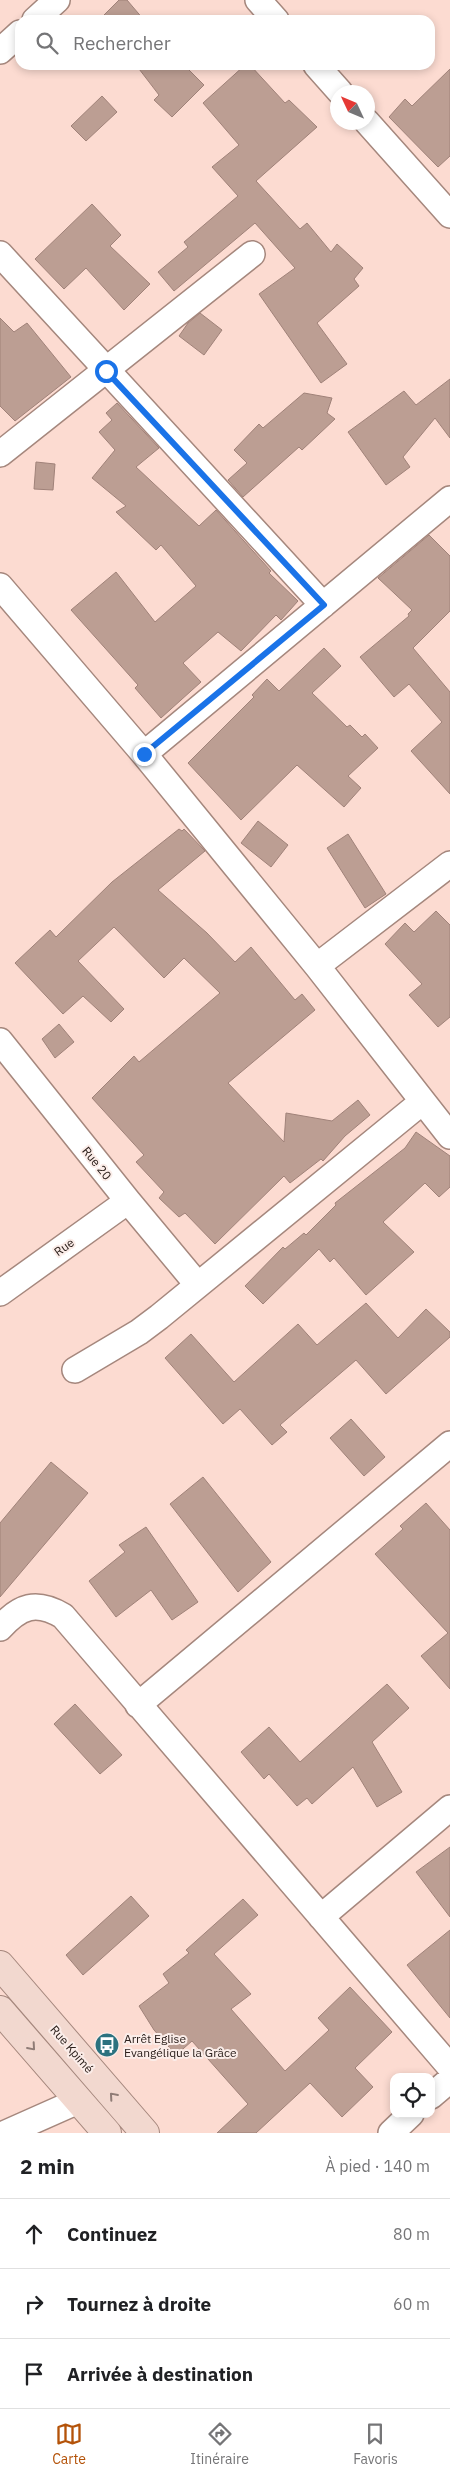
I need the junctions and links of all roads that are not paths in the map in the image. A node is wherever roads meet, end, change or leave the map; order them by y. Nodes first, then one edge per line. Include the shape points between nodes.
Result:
1 (57, 0) edge
2 (258, 0) edge
3 (40, 15) edge
4 (272, 15) edge
5 (15, 38) edge
6 (0, 51) edge
7 (320, 70) edge
8 (334, 85) edge
9 (374, 130) edge
10 (450, 215) edge
11 (0, 254) edge
12 (252, 254) dead end
13 (106, 371) junction
14 (0, 454) edge
15 (447, 508) edge
16 (0, 586) edge
17 (324, 605) junction
18 (144, 754) junction
19 (450, 864) edge
20 (317, 966) junction
21 (0, 1041) edge
22 (422, 1102) junction
23 (450, 1136) edge
24 (128, 1201) junction
25 (197, 1284) junction
26 (0, 1293) edge
27 (75, 1370) dead end
28 (450, 1444) edge
29 (0, 1628) edge
30 (138, 1705) junction
31 (450, 1808) edge
32 (321, 1917) junction
33 (0, 1965) edge
34 (0, 2010) edge
35 (450, 2067) edge
36 (450, 2080) edge
37 (435, 2093) edge
38 (78, 2101) junction
39 (407, 2118) edge
40 (6, 2133) edge
41 (107, 2133) edge
42 (145, 2133) edge
43 (390, 2133) edge

1 - 3 street
2 - 4 street
5 - 6 street
7 - 8 street
9 - 10 street
11 - 13 street
12 - 13 street
13 - 14 street
13 - 17 street
15 - 17 street
16 - 18 street
17 - 18 street
18 - 20 street
19 - 20 street
20 - 22 street
21 - 24 street, Rue 20
22 - 23 street
22 - 25 street
24 - 25 street, Rue 20
24 - 26 street, Rue
25 - 27 street via 139,1332
28 - 30 street
29 - 30 street via 12,1615 27,1608 41,1606 52,1609 63,1616
30 - 32 street
31 - 32 street
32 - 35 street
42 -> 33 main road, Rue Kpimé
34 -> 38 main road
36 - 37 street
38 - 40 street
38 - 41 main road
39 - 43 street

